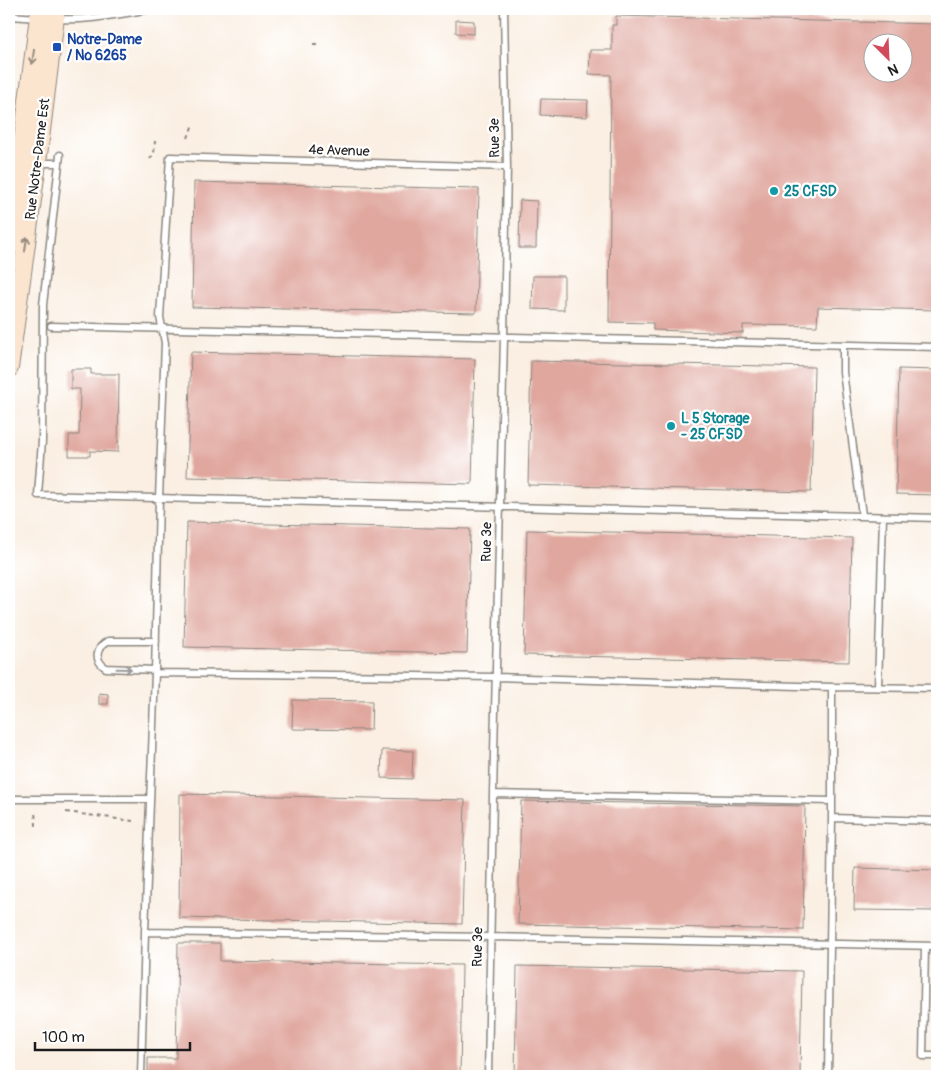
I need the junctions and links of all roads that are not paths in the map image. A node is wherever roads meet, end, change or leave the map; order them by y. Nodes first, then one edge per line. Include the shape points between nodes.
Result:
1 (151, 9) edge
2 (504, 9) edge
3 (47, 14) edge
4 (11, 16) dead end
5 (60, 155) dead end
6 (27, 156) junction
7 (59, 164) junction
8 (507, 167) junction
9 (9, 246) edge
10 (13, 310) edge
11 (51, 326) dead end
12 (162, 328) junction
13 (504, 337) junction
14 (843, 345) junction
15 (937, 348) edge
16 (9, 368) edge
17 (160, 498) junction
18 (500, 507) junction
19 (862, 515) junction
20 (884, 517) junction
21 (937, 518) edge
22 (156, 641) junction
23 (155, 671) junction
24 (496, 677) junction
25 (878, 686) junction
26 (832, 687) junction
27 (937, 688) edge
28 (493, 794) junction
29 (9, 799) edge
30 (150, 799) junction
31 (832, 801) junction
32 (832, 818) junction
33 (937, 821) edge
34 (145, 932) junction
35 (490, 937) junction
36 (831, 944) junction
37 (925, 946) junction
38 (937, 946) edge
39 (937, 1056) edge
40 (141, 1076) edge
41 (488, 1076) edge
42 (828, 1076) edge

1 - 3 lane via 70,20
2 - 8 lane, Rue 3e
3 - 4 lane
3 - 6 main road, Rue Notre-Dame Est
5 - 7 lane
6 - 7 lane
6 - 9 main road, Rue Notre-Dame Est
10 -> 6 main road, Rue Notre-Dame Est
7 - 17 lane via 43,305 42,441 38,496
8 - 12 lane, 4e Avenue via 170,157 160,317
8 - 13 lane, Rue 3e
10 - 16 main road, Rue Notre-Dame Est
11 - 12 lane
12 - 13 lane
12 - 17 lane via 165,343
13 - 14 lane
13 - 18 lane, Rue 3e
14 - 15 lane
14 - 19 lane via 843,372
17 - 18 lane
17 - 22 lane
18 - 19 lane
18 - 24 lane, Rue 3e
19 - 20 lane
20 - 21 lane
20 - 25 lane
22 - 23 lane
22 -> 23 lane via 108,642 101,644 97,655 98,661 106,668
23 - 24 lane
23 - 30 lane
24 - 26 lane
24 - 28 lane, Rue 3e
25 - 26 lane
25 - 27 lane
26 - 31 lane
28 - 31 lane
28 - 35 lane, Rue 3e
29 - 30 lane
30 - 34 lane
31 - 32 lane
32 - 33 lane
32 - 36 lane
34 - 35 lane
34 - 40 lane
35 - 36 lane
35 - 41 lane, Rue 3e
36 - 37 lane
36 - 42 lane
37 - 38 lane
37 - 39 lane via 923,1056

